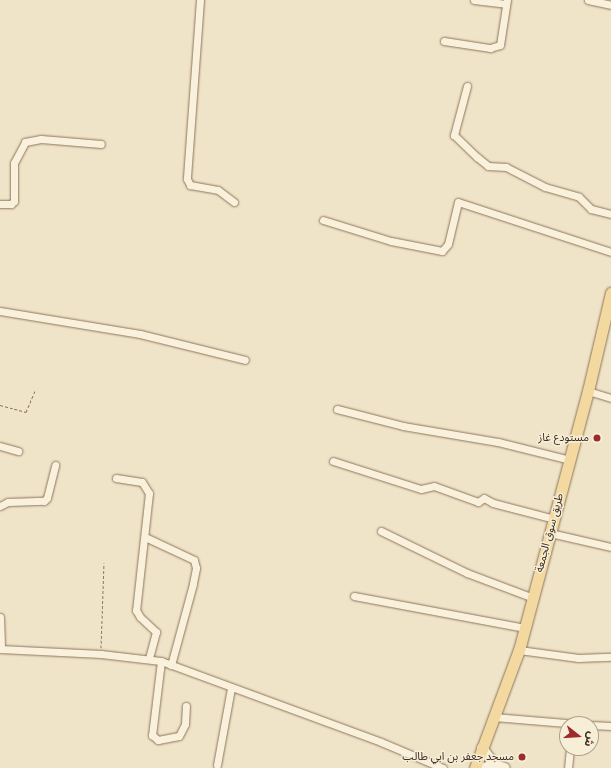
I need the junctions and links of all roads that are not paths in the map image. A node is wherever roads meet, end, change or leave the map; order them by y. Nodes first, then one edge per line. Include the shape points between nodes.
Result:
1 (200, 0) edge
2 (474, 0) edge
3 (588, 0) edge
4 (506, 2) edge
5 (611, 5) edge
6 (444, 41) dead end
7 (466, 86) dead end
8 (101, 144) dead end
9 (234, 202) dead end
10 (0, 204) edge
11 (611, 214) edge
12 (323, 220) dead end
13 (611, 252) edge
14 (611, 293) edge
15 (0, 311) edge
16 (245, 360) dead end
17 (588, 391) junction
18 (611, 398) edge
19 (337, 409) dead end
20 (0, 446) edge
21 (18, 451) dead end
22 (570, 460) junction
23 (333, 461) dead end
24 (55, 465) dead end
25 (116, 478) dead end
26 (0, 506) edge
27 (554, 519) junction
28 (381, 531) dead end
29 (550, 533) junction
30 (145, 537) junction
31 (611, 547) edge
32 (354, 596) dead end
33 (533, 598) junction
34 (0, 617) edge
35 (525, 628) junction
36 (1, 649) edge
37 (519, 650) junction
38 (611, 657) edge
39 (149, 658) junction
40 (161, 661) junction
41 (171, 664) junction
42 (232, 688) junction
43 (186, 706) dead end
44 (494, 717) junction
45 (559, 723) edge
46 (599, 725) edge
47 (611, 726) edge
48 (482, 748) junction
49 (569, 756) edge
50 (217, 765) dead end
51 (495, 765) junction
52 (443, 768) edge
53 (475, 768) edge
54 (483, 768) edge
55 (505, 768) edge
56 (568, 768) edge

1 - 9 street via 187,179 190,185 218,190
2 - 4 street
3 - 5 street
4 - 6 street via 500,45 490,48
7 - 11 street via 454,136 477,157 488,166 506,167 545,187 579,197 591,209
8 - 10 street via 41,139 25,142 14,163 14,201 11,204
12 - 13 street via 391,241 442,251 448,244 458,202
14 - 17 main road, طريق سوق الجمعة
15 - 16 street via 140,334
17 - 18 street
17 - 22 main road, طريق سوق الجمعة
19 - 22 street via 403,426 498,442
20 - 21 street
22 - 27 main road, طريق سوق الجمعة
23 - 27 street via 421,489 434,486 478,502 484,498 493,503
24 - 26 street via 44,501 8,502
25 - 30 street via 142,482 147,486 149,493
27 - 29 main road, طريق سوق الجمعة
28 - 33 street via 467,573
29 - 31 street
29 - 33 main road, طريق سوق الجمعة
30 - 39 street via 136,610 156,632
30 - 41 street via 194,560 196,568
32 - 35 street
33 - 35 main road, طريق سوق الجمعة
34 - 36 street
35 - 37 main road, طريق سوق الجمعة
36 - 39 street
37 - 38 street via 578,658
37 - 44 main road, طريق سوق الجمعة
39 - 40 street
40 - 41 street
40 - 43 street via 152,735 158,740 179,736 185,724
41 - 42 street
42 - 50 street
42 - 52 street
44 - 45 street
44 - 48 main road, طريق سوق الجمعة
46 - 47 street
48 - 51 street
48 - 53 main road, طريق سوق الجمعة
49 - 56 street
51 - 54 street
51 - 55 street

